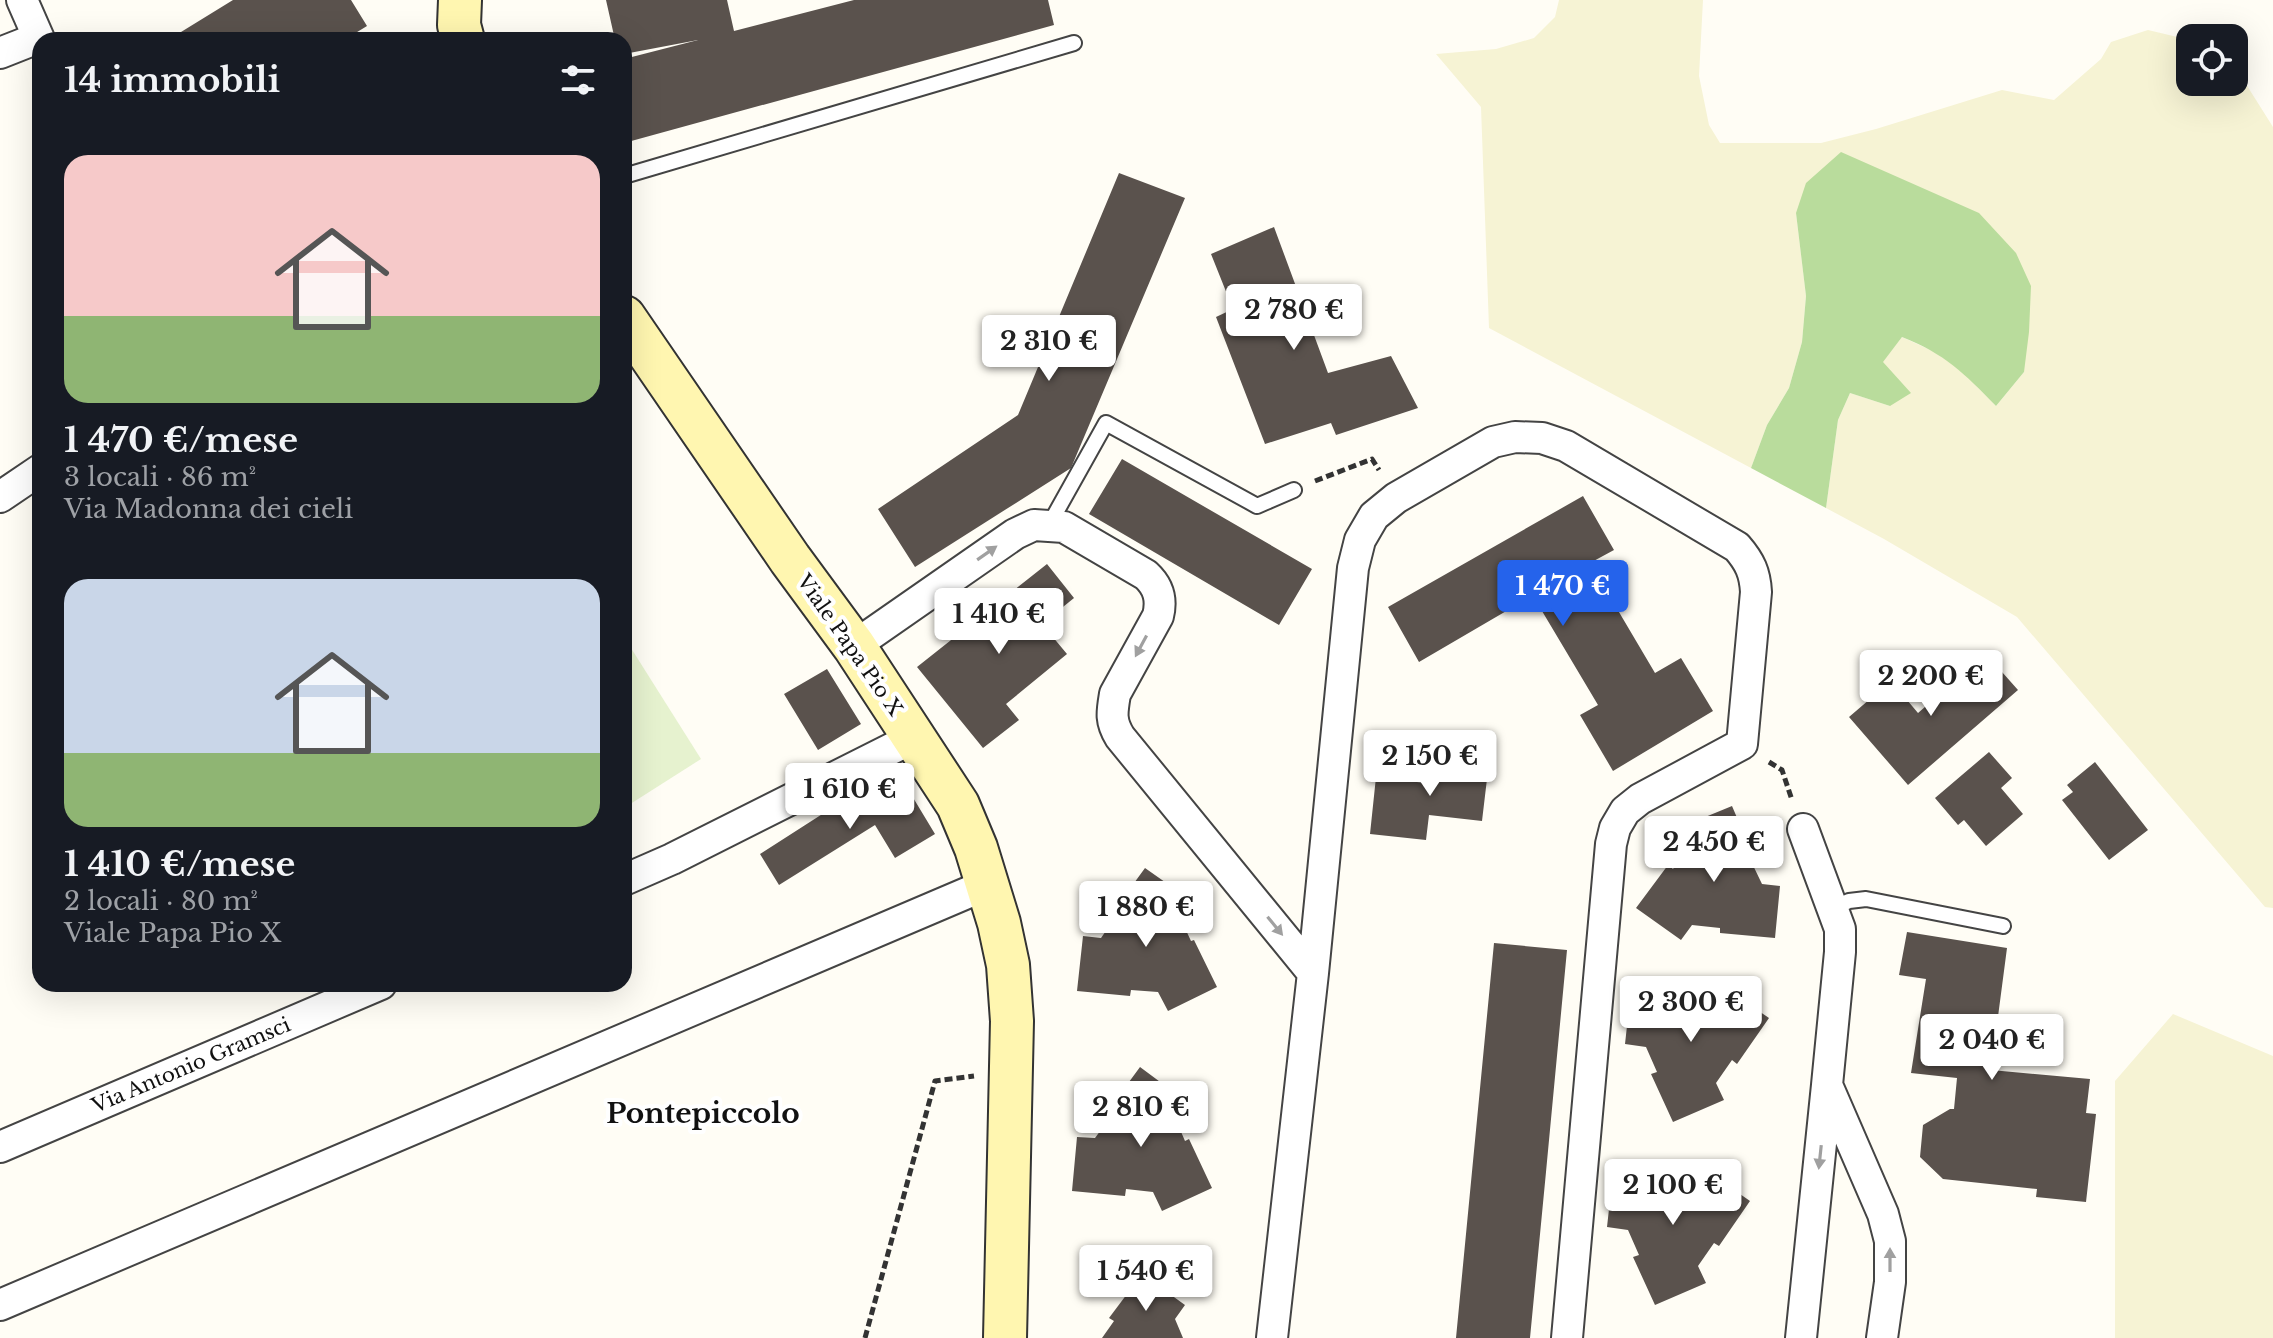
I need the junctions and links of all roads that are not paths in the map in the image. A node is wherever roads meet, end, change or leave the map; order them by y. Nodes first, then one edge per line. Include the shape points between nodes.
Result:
1 (22, 0) edge
2 (460, 0) edge
3 (36, 32) edge
4 (461, 32) edge
5 (32, 42) edge
6 (1074, 43) dead end
7 (0, 53) edge
8 (632, 174) edge
9 (632, 329) edge
10 (32, 475) edge
11 (1294, 490) road end
12 (0, 497) edge
13 (1049, 525) junction
14 (854, 646) junction
15 (913, 738) junction
16 (1803, 829) road end
17 (632, 876) edge
18 (988, 884) junction
19 (1833, 908) junction
20 (2003, 926) dead end
21 (1313, 973) junction
22 (362, 992) edge
23 (1827, 1085) junction
24 (0, 1147) edge
25 (0, 1305) edge
26 (1005, 1338) edge
27 (1272, 1338) edge
28 (1567, 1338) edge
29 (1801, 1338) edge
30 (1882, 1338) edge

1 - 3 street
2 - 4 street
5 - 7 street
6 - 8 lane
9 - 14 street, Viale Papa Pio X
10 - 12 street
11 - 13 lane via 1257,506 1106,423
14 -> 13 street via 1015,534
13 -> 21 street via 1064,527 1154,582 1158,616 1115,694 1113,725
14 - 15 street, Viale Papa Pio X
15 - 17 street
15 - 18 street, Viale Papa Pio X via 958,805
16 - 19 street
18 - 25 street
18 - 26 street, Viale Papa Pio X via 1008,965 1012,1021
19 - 20 lane via 1866,899
19 - 23 street via 1840,952
21 - 27 street
21 - 28 street via 1353,568 1374,516 1493,442 1542,438 1566,446 1737,547 1755,574 1756,592 1742,744 1640,799 1615,828
22 - 24 street, Via Antonio Gramsci
23 -> 29 street
30 -> 23 street via 1890,1241

